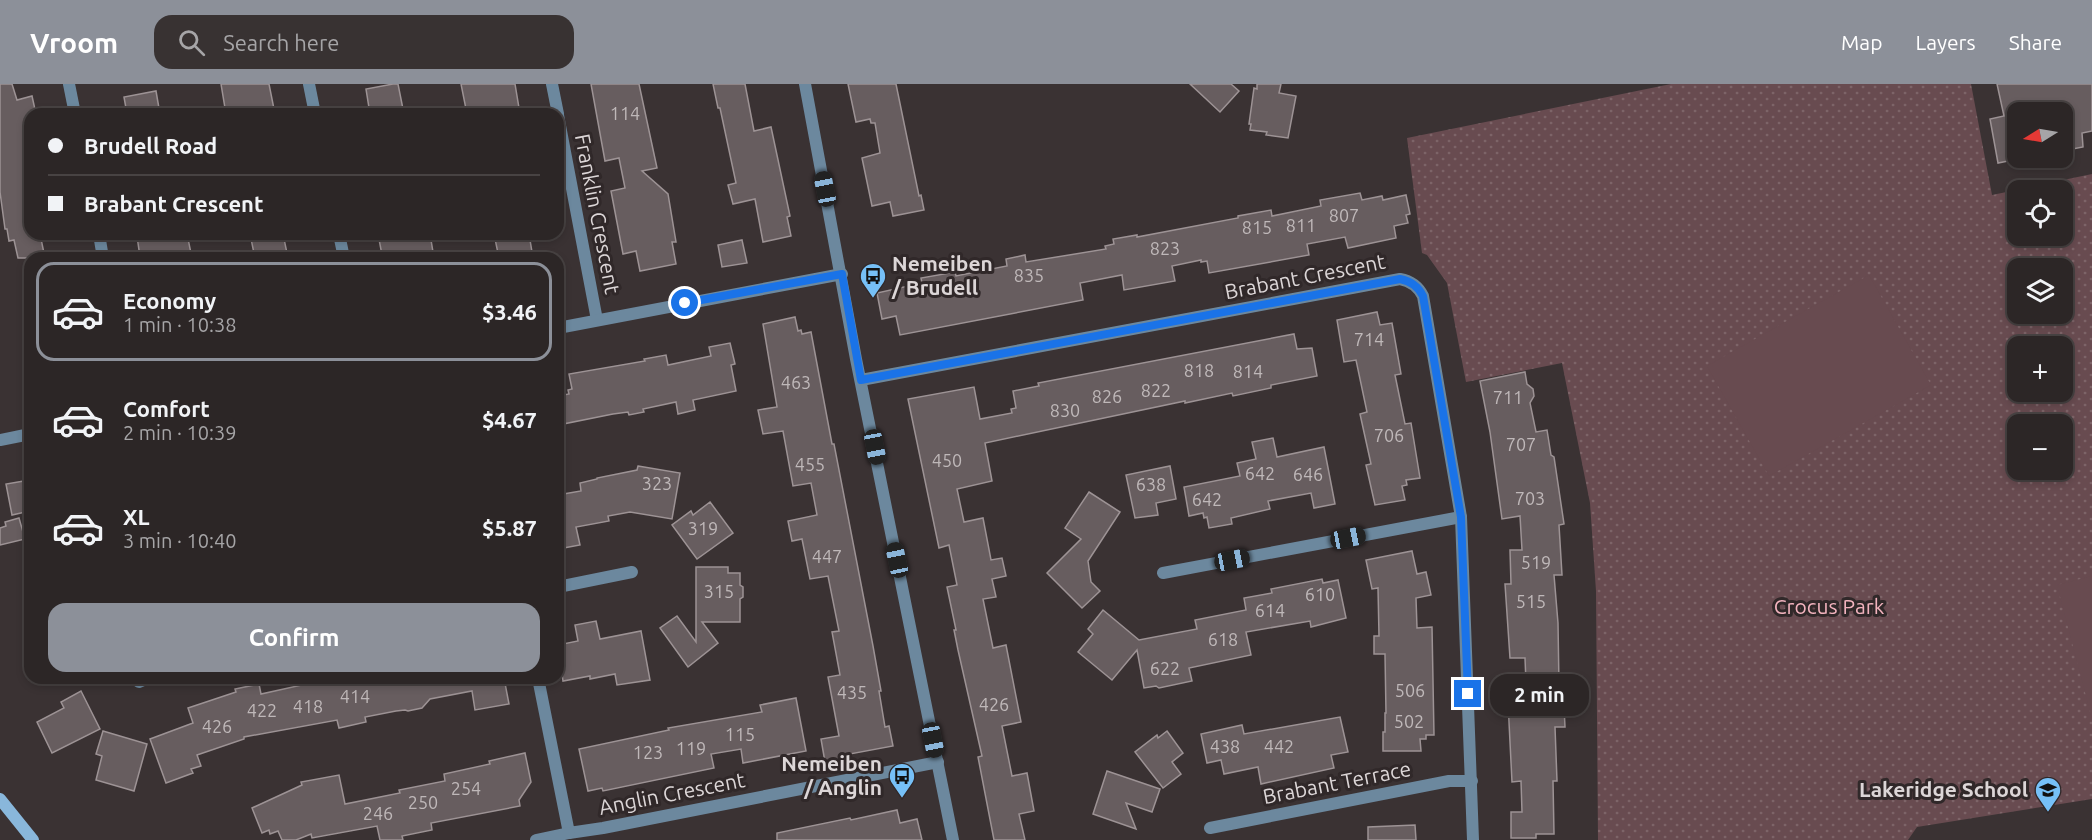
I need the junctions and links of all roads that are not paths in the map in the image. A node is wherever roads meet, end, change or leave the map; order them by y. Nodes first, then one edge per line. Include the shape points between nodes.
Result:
1 (69, 84) edge
2 (309, 84) edge
3 (552, 84) edge
4 (805, 84) edge
5 (74, 108) edge
6 (314, 108) edge
7 (557, 108) edge
8 (564, 147) edge
9 (842, 274) junction
10 (597, 320) junction
11 (564, 327) edge
12 (861, 380) junction
13 (24, 435) edge
14 (0, 440) edge
15 (1461, 517) junction
16 (632, 572) dead end
17 (1163, 573) dead end
18 (564, 586) edge
19 (539, 684) edge
20 (938, 762) junction
21 (1472, 782) junction
22 (0, 799) edge
23 (1210, 828) dead end
24 (569, 833) junction
25 (33, 840) edge
26 (536, 840) edge
27 (953, 840) edge
28 (1473, 840) edge

1 - 5 street
2 - 6 street
3 - 7 street, Franklin Crescent
4 - 9 street
8 - 10 street, Franklin Crescent
9 - 10 street
9 - 12 street
10 - 11 street
12 - 15 street, Brabant Crescent via 1400,279 1410,281 1423,296
12 - 20 street
13 - 14 street
15 - 17 street
15 - 21 street, Brabant Crescent
16 - 18 street
19 - 24 street
20 - 24 street, Anglin Crescent
20 - 27 street
21 - 23 street, Brabant Terrace via 1449,781
21 - 28 street, Brabant Crescent
22 - 25 main road
24 - 26 street, Anglin Crescent

